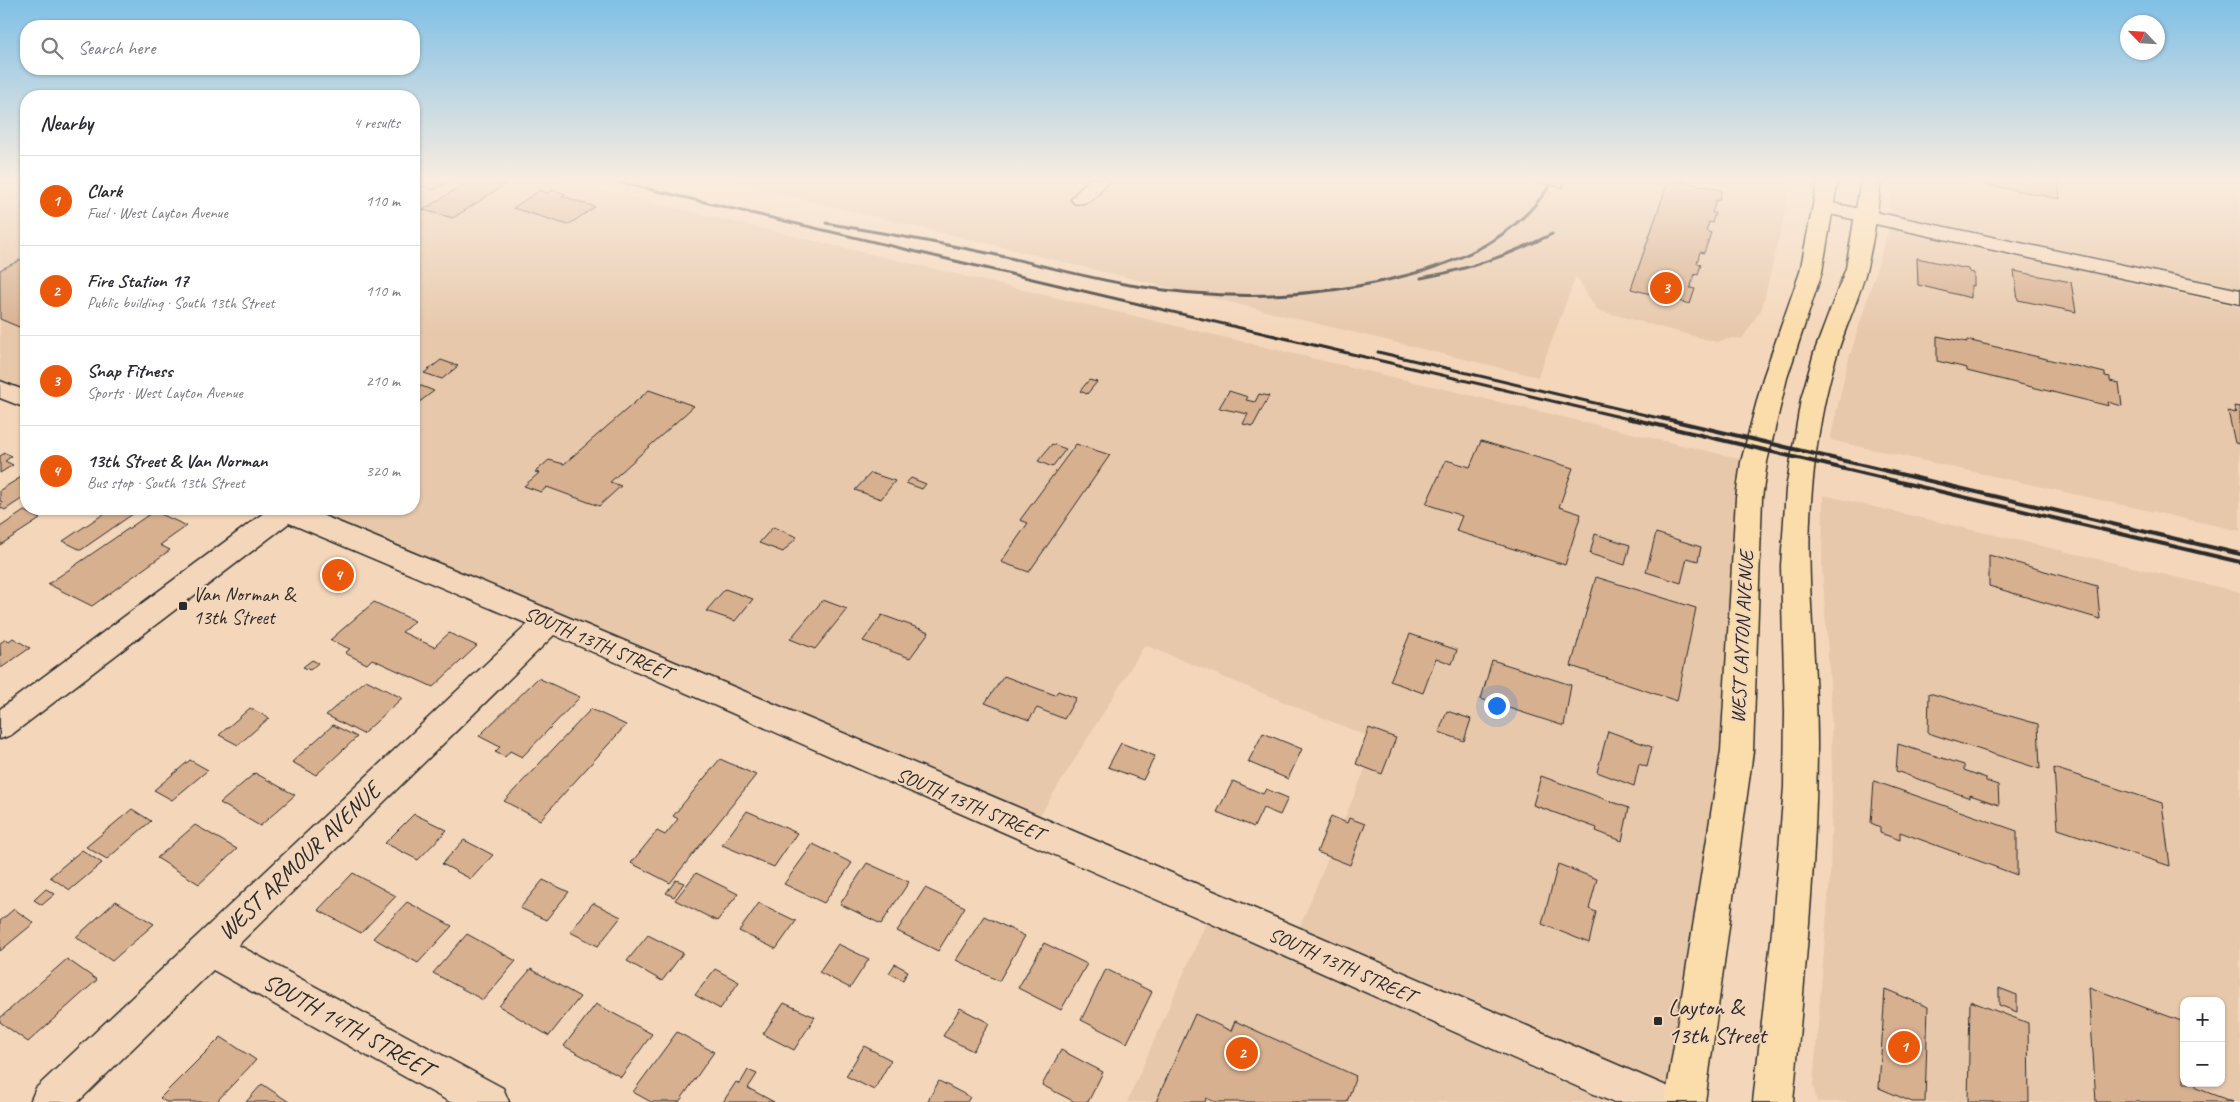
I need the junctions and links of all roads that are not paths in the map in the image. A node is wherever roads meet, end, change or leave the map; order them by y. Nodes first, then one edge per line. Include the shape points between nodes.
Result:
1 (1819, 230) edge
2 (1864, 230) edge
3 (1933, 230) edge
4 (2240, 297) edge
5 (0, 389) edge
6 (20, 397) edge
7 (277, 515) edge
8 (296, 515) edge
9 (550, 621) junction
10 (0, 726) edge
11 (208, 948) junction
12 (50, 1102) edge
13 (489, 1102) edge
14 (1657, 1102) edge
15 (1685, 1102) edge
16 (1773, 1102) edge

1 - 15 main road, WEST LAYTON AVENUE via 1811,272 1784,347 1754,462 1749,498 1737,751
2 - 16 main road via 1852,281 1823,361 1808,420 1797,508 1795,574 1800,796 1791,943
3 - 4 street
5 - 6 street
7 - 10 street
8 - 9 street, SOUTH 13TH STREET
9 - 11 street, WEST ARMOUR AVENUE
9 - 14 street, SOUTH 13TH STREET
11 - 12 street, WEST ARMOUR AVENUE
11 - 13 street, SOUTH 14TH STREET

